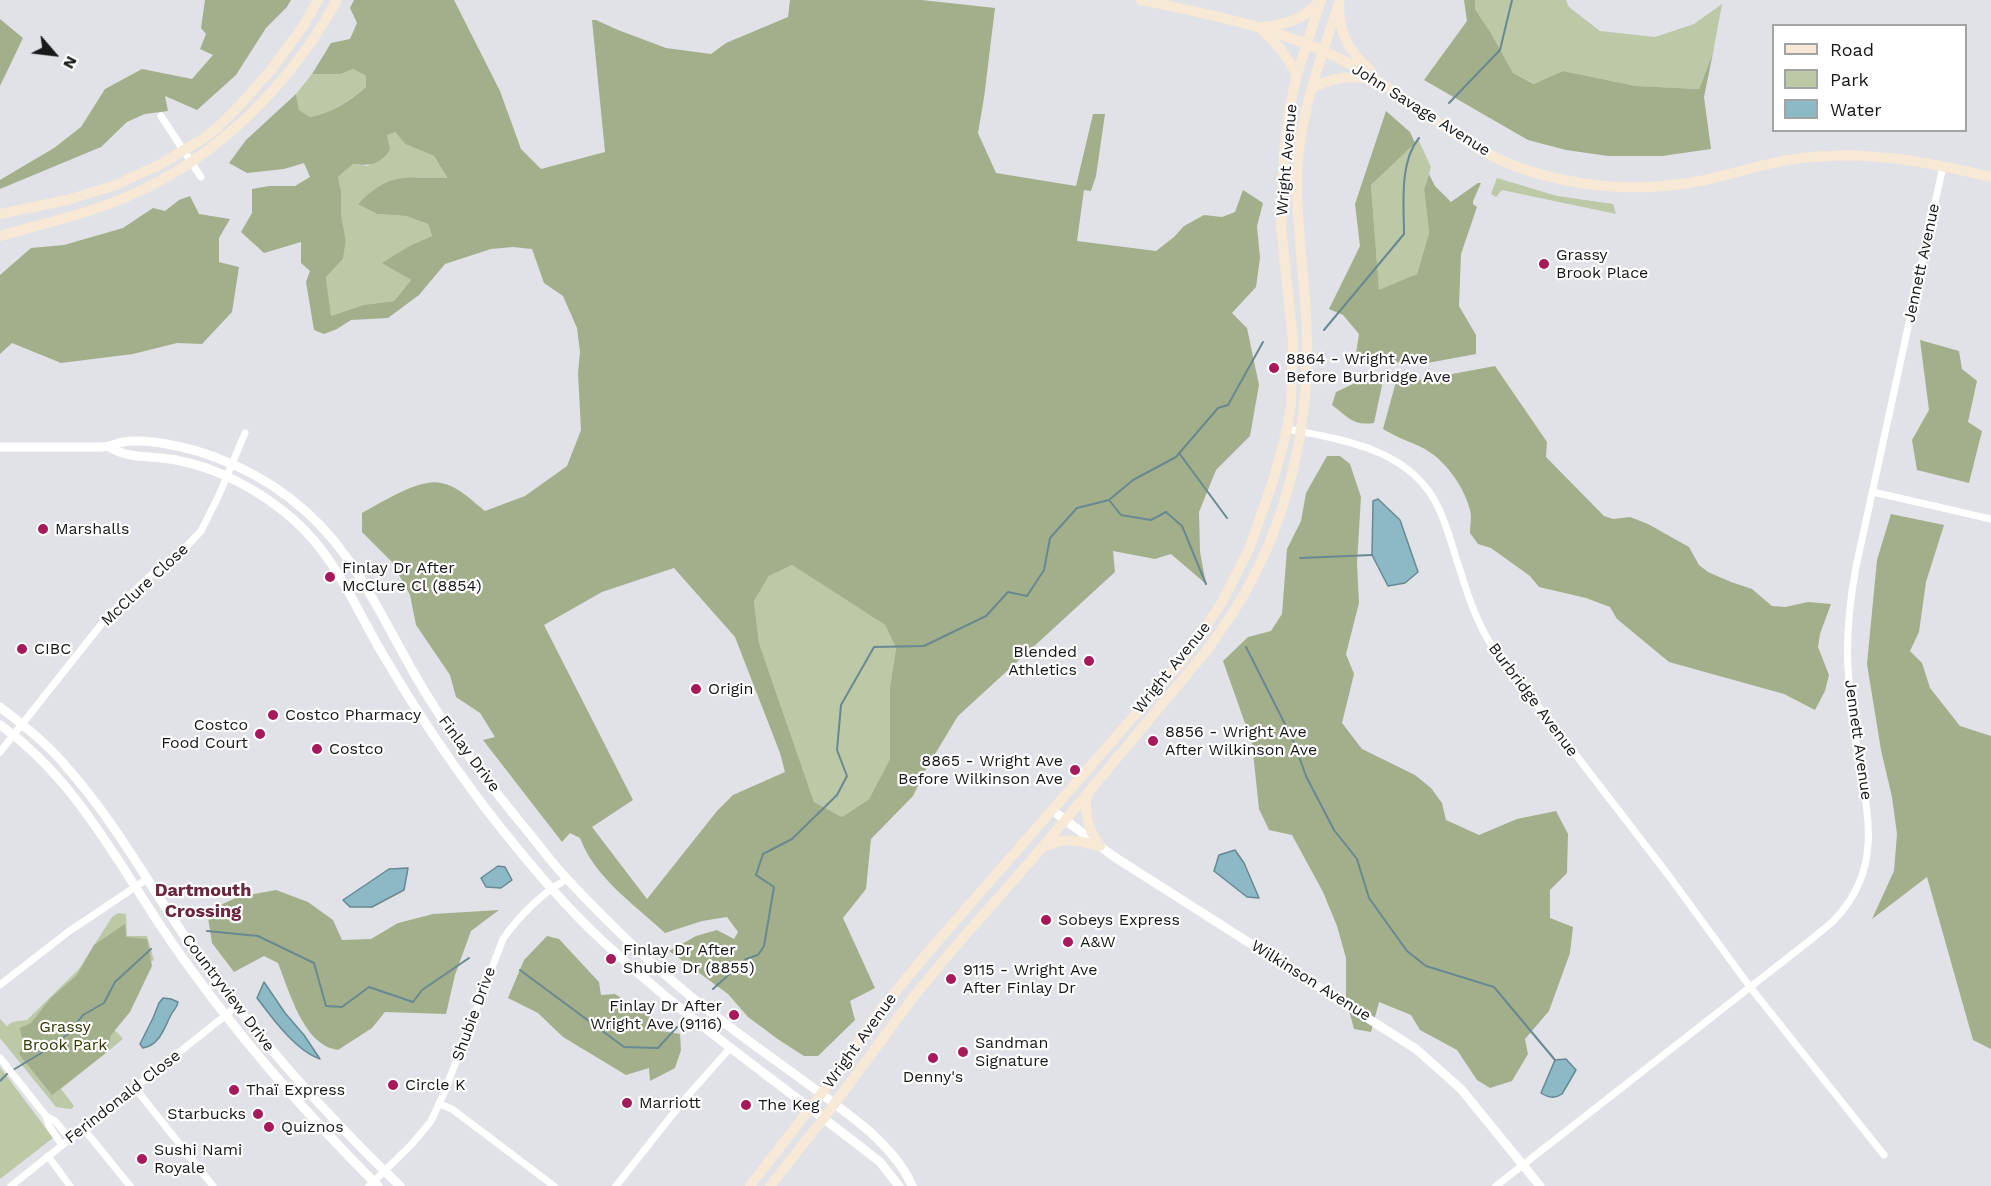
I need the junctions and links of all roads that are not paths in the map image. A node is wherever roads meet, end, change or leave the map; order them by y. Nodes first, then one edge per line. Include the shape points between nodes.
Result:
1 (318, 0) edge
2 (337, 0) edge
3 (1141, 0) edge
4 (1321, 0) edge
5 (1340, 0) edge
6 (1259, 27) junction
7 (1307, 44) junction
8 (1323, 51) junction
9 (1297, 74) junction
10 (1312, 88) junction
11 (1392, 90) junction
12 (161, 116) dead end
13 (185, 150) junction
14 (191, 160) junction
15 (1943, 166) junction
16 (201, 177) dead end
17 (1991, 177) edge
18 (0, 214) edge
19 (0, 236) edge
20 (1287, 429) junction
21 (1302, 432) junction
22 (244, 433) dead end
23 (0, 447) edge
24 (109, 447) junction
25 (232, 463) junction
26 (227, 477) junction
27 (1873, 492) junction
28 (1991, 519) edge
29 (0, 706) edge
30 (22, 724) junction
31 (0, 725) edge
32 (13, 735) junction
33 (0, 752) edge
34 (1087, 794) junction
35 (1052, 810) junction
36 (1065, 820) junction
37 (1100, 846) junction
38 (1041, 849) junction
39 (147, 879) junction
40 (567, 879) junction
41 (135, 888) junction
42 (551, 888) junction
43 (0, 985) edge
44 (1750, 987) junction
45 (236, 1007) junction
46 (225, 1016) junction
47 (731, 1047) junction
48 (0, 1058) edge
49 (135, 1088) junction
50 (821, 1094) junction
51 (440, 1104) junction
52 (834, 1104) junction
53 (811, 1107) junction
54 (46, 1116) junction
55 (824, 1118) junction
56 (83, 1128) junction
57 (70, 1139) junction
58 (62, 1145) junction
59 (1884, 1155) dead end
60 (48, 1156) junction
61 (1523, 1165) junction
62 (384, 1171) junction
63 (373, 1184) edge
64 (11, 1186) edge
65 (70, 1186) edge
66 (130, 1186) edge
67 (213, 1186) edge
68 (400, 1186) edge
69 (554, 1186) edge
70 (616, 1186) edge
71 (750, 1186) edge
72 (770, 1186) edge
73 (900, 1186) edge
74 (912, 1186) edge
75 (1496, 1186) edge
76 (1540, 1186) edge

1 - 13 main road via 262,81 217,128
2 - 14 main road via 306,50 268,97
3 - 6 main road, John Savage Avenue
4 - 6 main road via 1307,15 1289,23
4 - 7 main road, Wright Avenue
5 - 8 main road, Wright Avenue
5 - 11 main road via 1340,19 1348,46
6 - 7 main road, John Savage Avenue
6 - 9 main road via 1280,48
7 - 8 main road, John Savage Avenue
7 - 9 main road, Wright Avenue
8 - 10 main road, Wright Avenue
8 - 11 main road, John Savage Avenue
9 - 20 main road, Wright Avenue via 1286,134 1282,188 1281,227 1293,340
10 - 11 main road via 1347,77 1370,80
10 - 21 main road, Wright Avenue via 1297,176 1308,344
11 - 15 main road, John Savage Avenue via 1496,157 1542,174 1586,184 1633,188 1678,184 1826,156 1887,157
12 - 13 street
13 - 14 street
13 - 18 main road via 100,191
14 - 16 street
14 - 19 main road via 174,174 130,196
15 - 17 main road, John Savage Avenue
15 - 27 street, Jennett Avenue
20 - 21 street, Burbridge Avenue
20 - 35 main road, Wright Avenue via 1250,547 1221,604 1182,661
21 - 34 main road, Wright Avenue via 1279,518 1264,556 1228,621
21 - 44 street, Burbridge Avenue via 1380,452 1400,463 1429,490 1487,639
22 - 25 street, McClure Close
23 - 24 street, Finlay Drive
24 - 25 street, Finlay Drive via 121,442 157,444 197,451
24 - 26 street, Finlay Drive via 120,454 190,463
25 - 26 street, McClure Close
25 - 40 street, Finlay Drive via 284,494 336,544 448,728
26 - 30 street, McClure Close via 201,531 107,617
26 - 42 street, Finlay Drive via 282,511 323,551 429,729 486,809
27 - 28 street
27 - 44 street, Jennett Avenue via 1847,626 1851,702 1870,834 1865,868 1857,889 1836,919
29 - 30 street, Countryview Drive
30 - 32 street, McClure Close
30 - 39 street, Countryview Drive via 85,788
31 - 32 street, Countryview Drive
32 - 33 street, McClure Close
32 - 41 street, Countryview Drive via 70,792
34 - 36 main road, Wright Avenue
34 - 37 main road via 1086,820
35 - 36 street, Wilkinson Avenue
35 - 50 main road, Wright Avenue via 878,1013
36 - 37 street, Wilkinson Avenue
36 - 38 main road, Wright Avenue
37 - 38 main road via 1068,839
37 - 61 street, Wilkinson Avenue via 1416,1049 1461,1089
38 - 52 main road, Wright Avenue via 915,995
39 - 41 street
39 - 45 street, Countryview Drive
40 - 42 street, Shubie Drive
40 - 50 street, Finlay Drive via 689,995
41 - 43 street via 68,932
41 - 46 street, Countryview Drive
42 - 47 street, Finlay Drive via 624,960
42 - 51 street, Shubie Drive via 503,939
44 - 59 street, Burbridge Avenue
44 - 61 street, Jennett Avenue
45 - 46 street, Ferindonald Close
45 - 62 street, Countryview Drive via 303,1088
46 - 49 street, Ferindonald Close
46 - 63 street, Countryview Drive via 286,1091
47 - 53 street, Finlay Drive
47 - 70 street
48 - 54 street
49 - 56 street, Ferindonald Close
49 - 67 street
50 - 52 street, Finlay Drive
50 - 53 main road, Wright Avenue
51 - 62 street, Shubie Drive via 420,1135
51 - 69 street
52 - 55 main road, Wright Avenue
52 - 74 street, Finlay Drive via 886,1147
53 - 55 street, Finlay Drive
53 - 71 main road, Wright Avenue
54 - 57 street
54 - 58 street
55 - 72 main road, Wright Avenue
55 - 73 street, Finlay Drive via 880,1162
56 - 57 street, Ferindonald Close
56 - 66 street
57 - 58 street, Ferindonald Close
58 - 60 street, Ferindonald Close
60 - 64 street, Ferindonald Close
60 - 65 street
61 - 75 street, Jennett Avenue
61 - 76 street, Wilkinson Avenue
62 - 63 street, Shubie Drive
62 - 68 street, Countryview Drive

